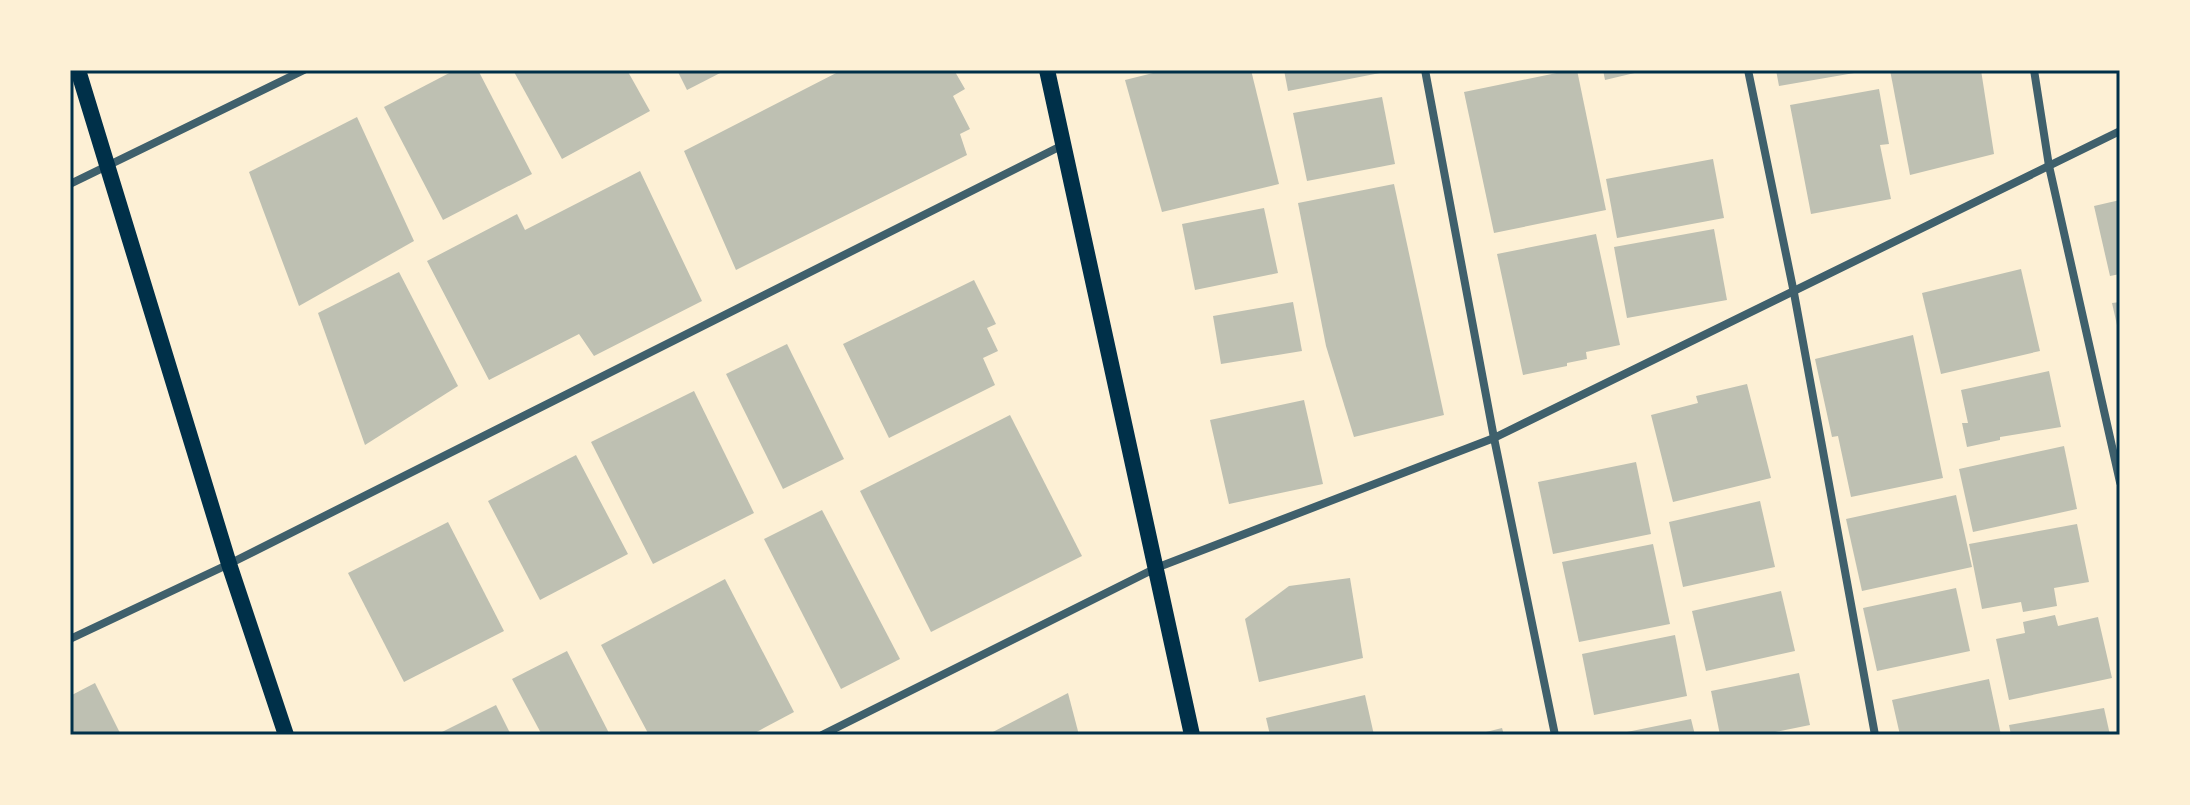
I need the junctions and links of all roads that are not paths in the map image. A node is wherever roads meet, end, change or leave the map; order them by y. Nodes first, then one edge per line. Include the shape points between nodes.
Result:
1 (78, 70) edge
2 (304, 70) edge
3 (1047, 70) edge
4 (1425, 70) edge
5 (1748, 70) edge
6 (2034, 70) edge
7 (2120, 131) edge
8 (1064, 145) junction
9 (108, 165) junction
10 (2049, 166) junction
11 (70, 184) edge
12 (1794, 293) junction
13 (1494, 438) junction
14 (2120, 482) edge
15 (229, 564) junction
16 (1156, 568) junction
17 (70, 639) edge
18 (286, 735) edge
19 (822, 735) edge
20 (1192, 735) edge
21 (1555, 735) edge
22 (1875, 735) edge

1 - 9 main road
2 - 9 street
3 - 8 main road
4 - 13 street
5 - 12 street
6 - 10 street
7 - 10 street
8 - 15 street
8 - 16 main road
9 - 11 street
9 - 15 main road
10 - 12 street
10 - 14 street
12 - 13 street
12 - 22 street
13 - 16 street
13 - 21 street
15 - 17 street
15 - 18 main road
16 - 19 street
16 - 20 main road

